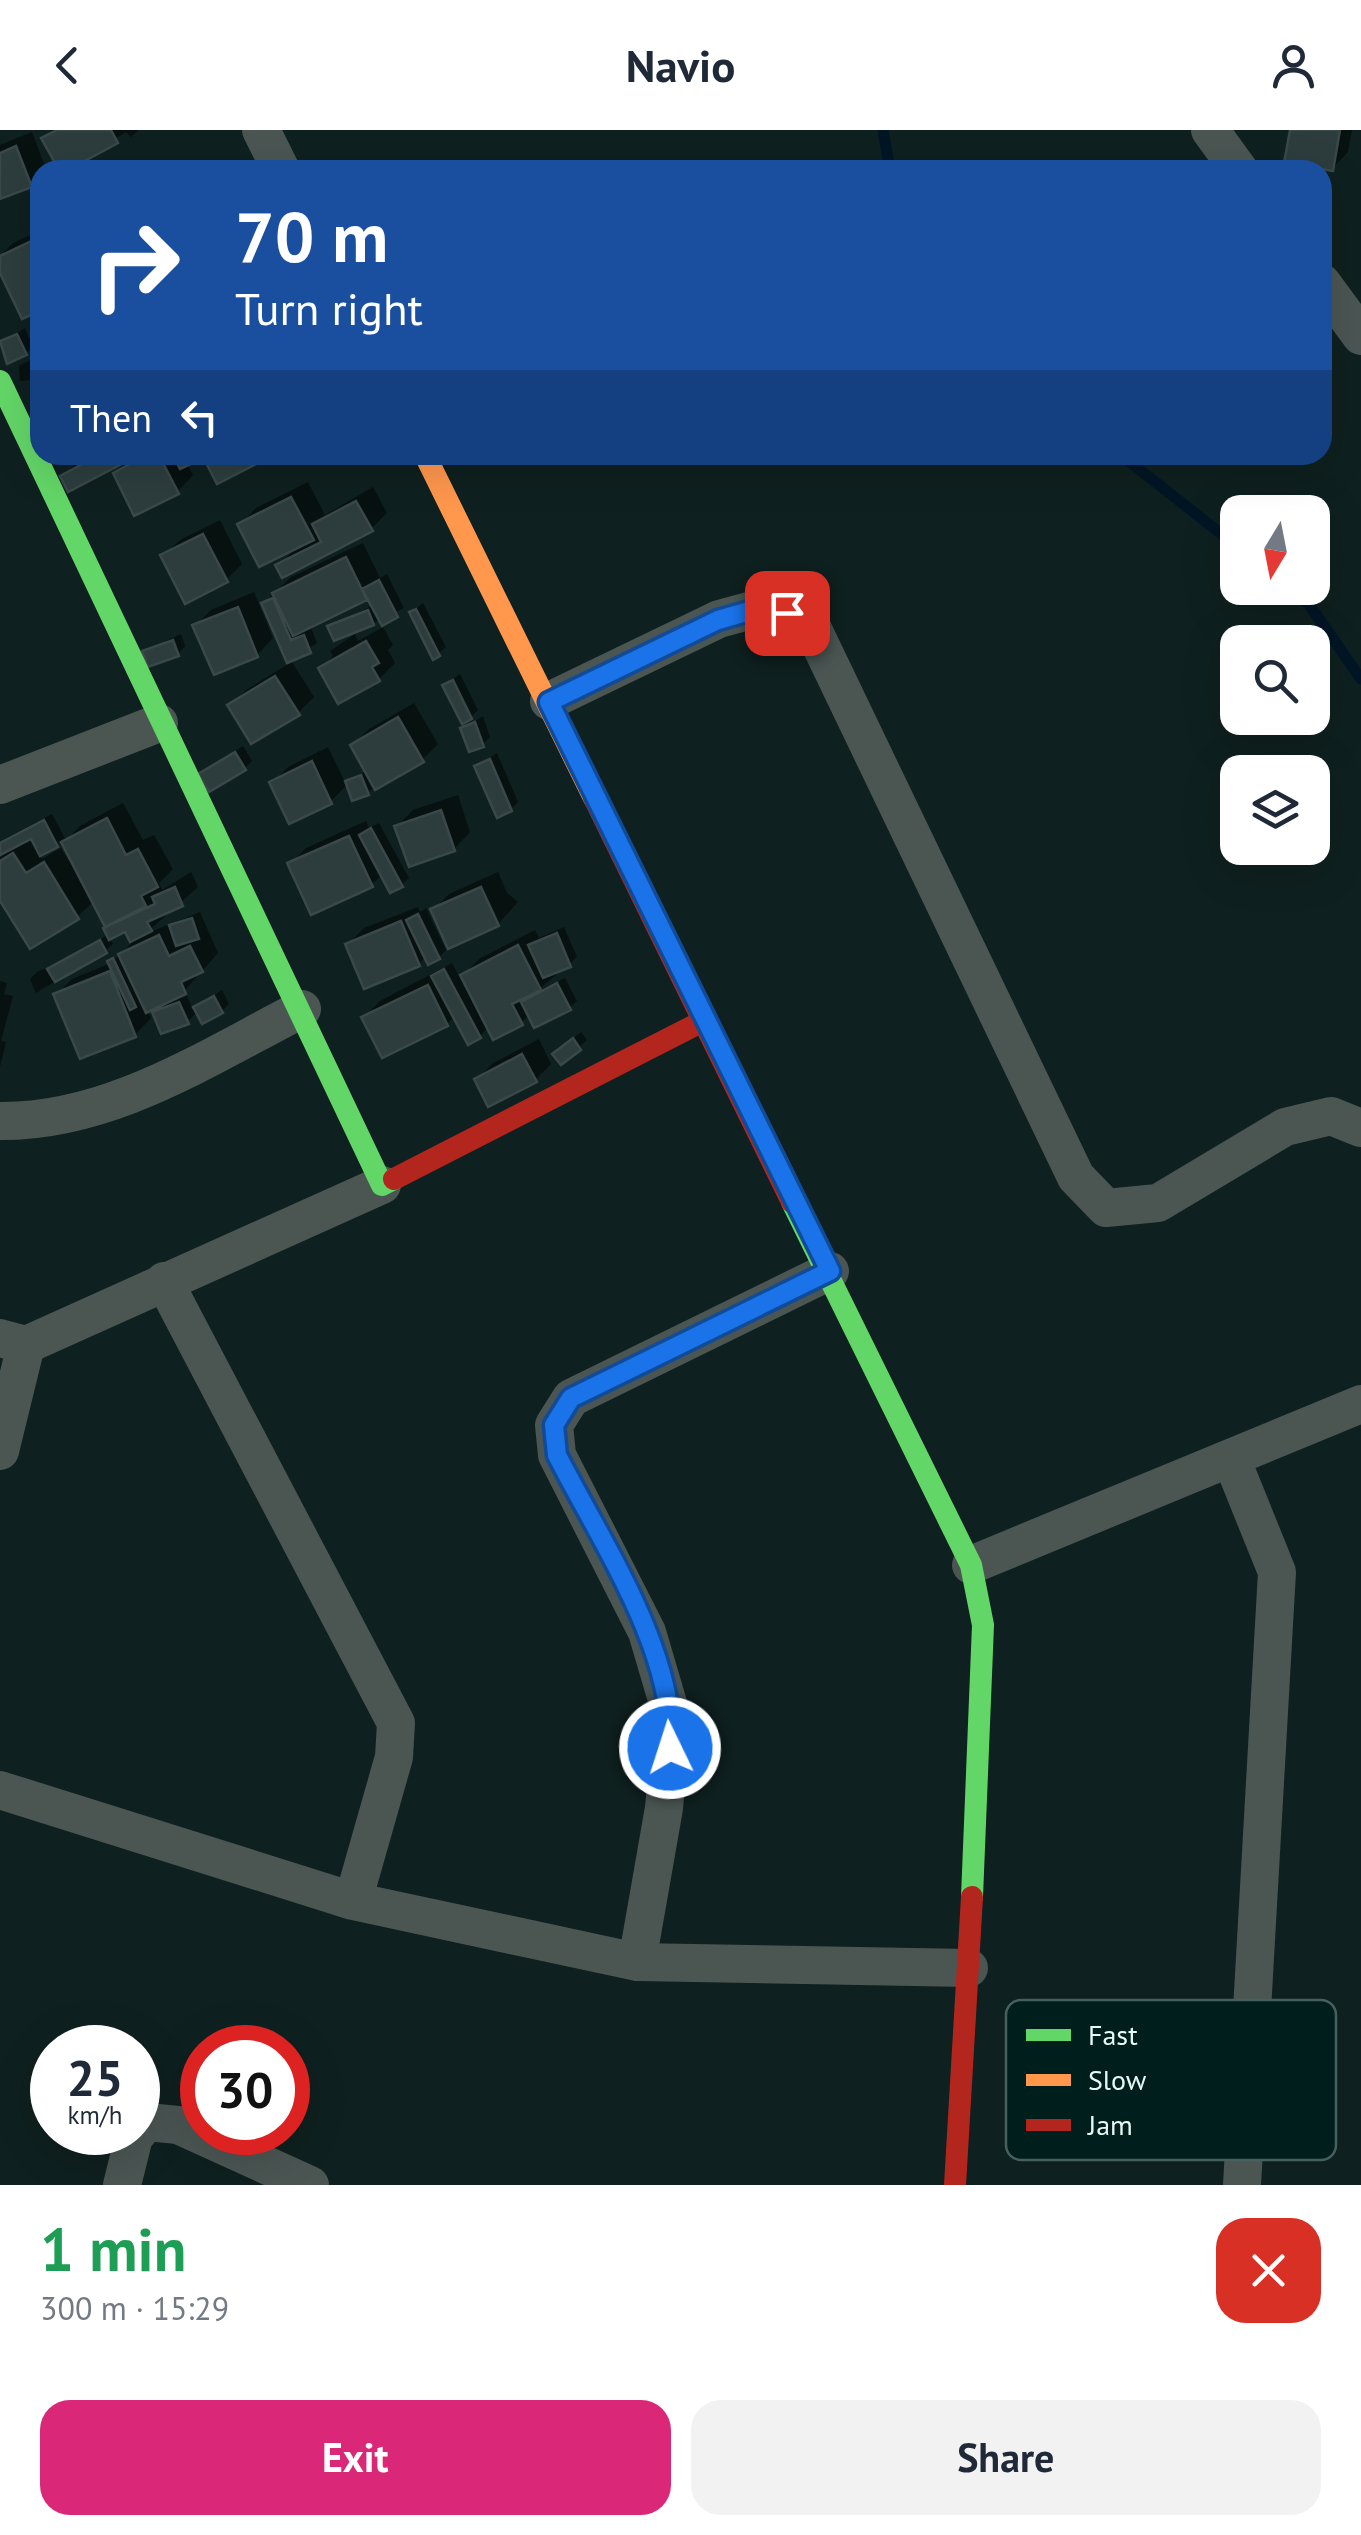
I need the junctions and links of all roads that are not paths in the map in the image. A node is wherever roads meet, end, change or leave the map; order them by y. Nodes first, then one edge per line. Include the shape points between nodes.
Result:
1 (261, 130) edge
2 (1212, 131) edge
3 (277, 160) edge
4 (1232, 160) edge
5 (1332, 297) edge
6 (1361, 336) edge
7 (0, 382) edge
8 (30, 446) edge
9 (39, 465) edge
10 (430, 465) edge
11 (549, 702) junction
12 (159, 723) junction
13 (0, 785) edge
14 (302, 1010) junction
15 (705, 1020) junction
16 (0, 1121) edge
17 (1361, 1128) edge
18 (382, 1184) junction
19 (830, 1271) junction
20 (164, 1281) junction
21 (13, 1342) edge
22 (1361, 1404) edge
23 (0, 1451) edge
24 (1231, 1458) junction
25 (971, 1565) junction
26 (0, 1790) edge
27 (353, 1901) junction
28 (637, 1962) junction
29 (969, 1968) junction
30 (1253, 2000) edge
31 (1243, 2160) edge
32 (122, 2185) edge
33 (310, 2185) edge
34 (955, 2185) edge
35 (1242, 2185) edge

1 - 3 street
2 - 4 street
5 - 6 street
7 - 8 street
9 - 12 street
10 - 11 street
11 - 15 street
11 - 17 street via 718,620 767,606 808,619 1076,1176 1106,1208 1158,1203 1286,1127 1330,1116
12 - 13 street
12 - 14 street
14 - 16 street via 128,1098 47,1120
14 - 18 street
15 - 18 street
15 - 19 street
18 - 20 street
19 - 25 street
19 - 28 street via 571,1398 554,1425 557,1455 647,1632 672,1717
20 - 21 street
20 - 27 street via 396,1723 394,1757
21 - 23 street
22 - 24 street
24 - 25 street
24 - 30 street via 1278,1572
25 - 29 street via 982,1625
26 - 27 street
27 - 28 street
28 - 29 street
29 - 34 street
31 - 35 street
32 - 33 street via 134,2137 147,2122 178,2125

